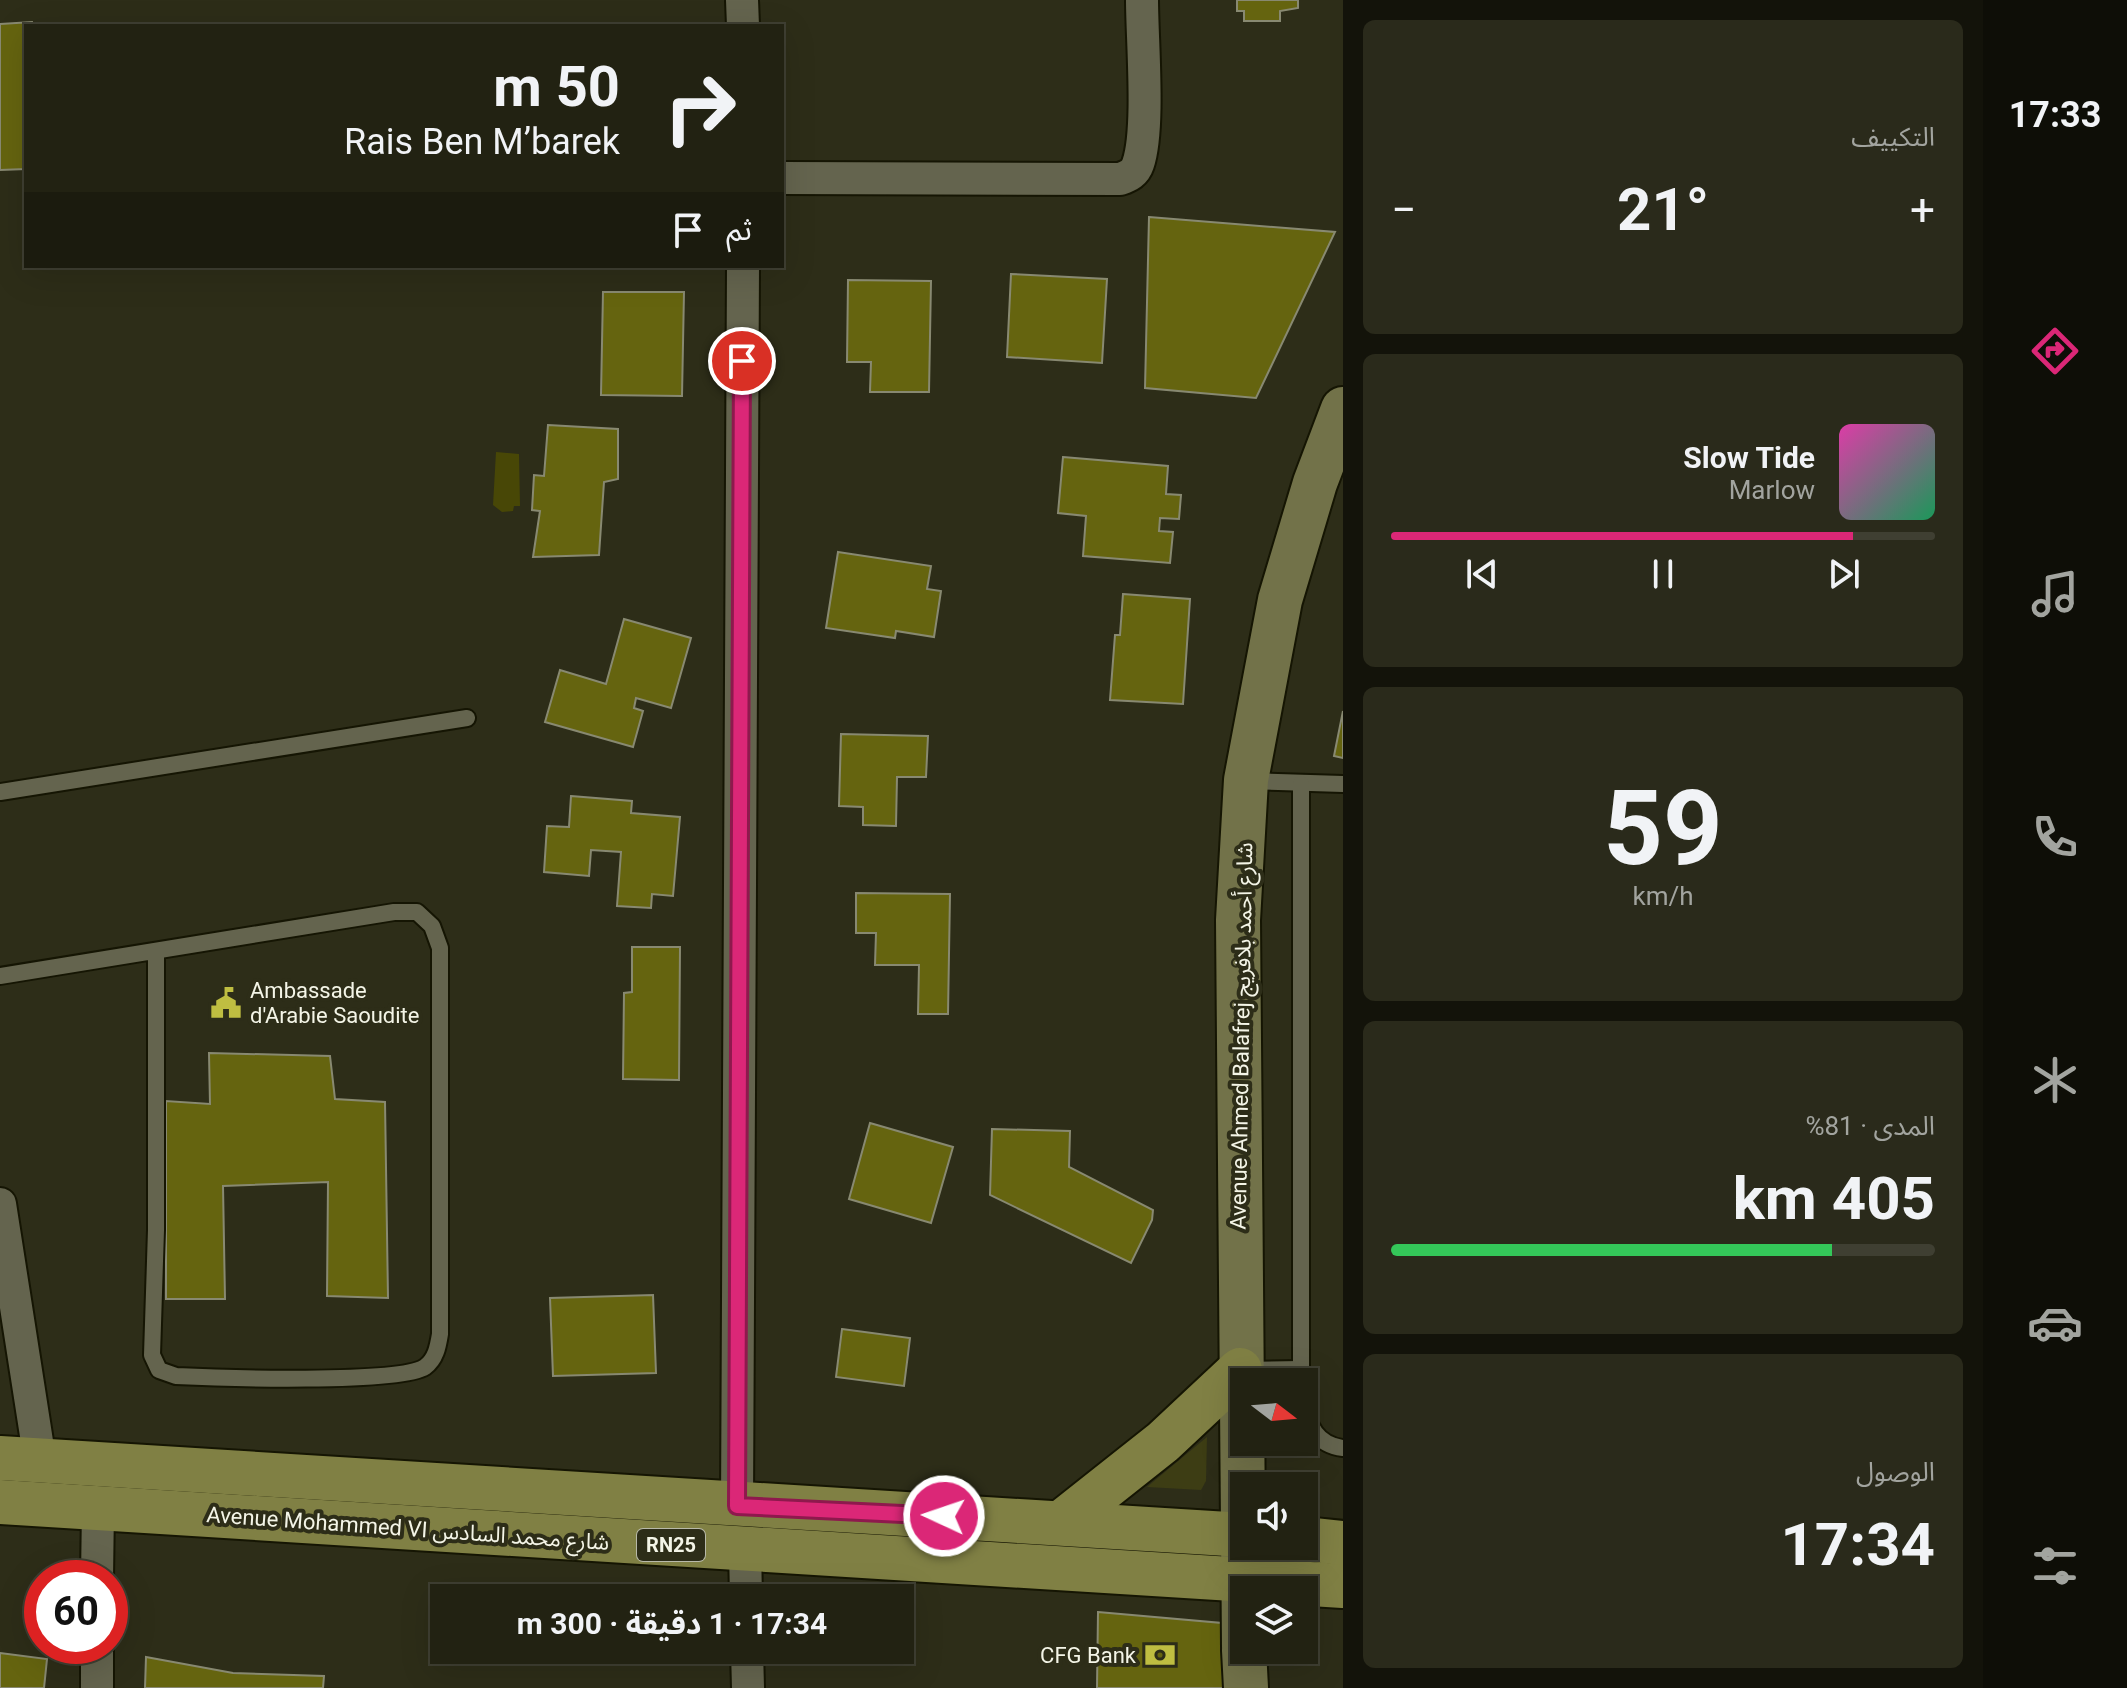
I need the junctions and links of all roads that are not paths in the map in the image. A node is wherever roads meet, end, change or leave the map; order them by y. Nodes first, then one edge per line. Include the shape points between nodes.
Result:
1 (742, 0) edge
2 (1142, 0) edge
3 (743, 24) edge
4 (784, 178) edge
5 (743, 268) edge
6 (1343, 409) edge
7 (467, 718) dead end
8 (1246, 780) junction
9 (1301, 784) junction
10 (1343, 784) edge
11 (0, 792) edge
12 (156, 952) junction
13 (0, 976) edge
14 (0, 1204) edge
15 (1240, 1368) edge
16 (1301, 1368) edge
17 (1230, 1380) edge
18 (1318, 1436) edge
19 (1343, 1448) edge
20 (20, 1459) edge
21 (0, 1502) edge
22 (737, 1506) junction
23 (98, 1508) junction
24 (1062, 1522) junction
25 (1230, 1534) edge
26 (1318, 1540) edge
27 (1343, 1543) edge
28 (745, 1549) junction
29 (97, 1560) edge
30 (1230, 1579) edge
31 (746, 1584) edge
32 (1318, 1585) edge
33 (1343, 1586) edge
34 (97, 1664) edge
35 (747, 1664) edge
36 (1245, 1664) edge
37 (97, 1688) edge
38 (748, 1688) edge
39 (1246, 1688) edge

1 - 3 street
2 - 4 street via 1142,134 1138,164 1129,176
5 - 22 street
6 - 8 main road, Avenue Ahmed Balafrej شارع أحمد بلافريج via 1280,600
7 - 11 lane
8 - 9 lane
8 - 15 main road, Avenue Ahmed Balafrej شارع أحمد بلافريج via 1238,920
9 - 10 lane
9 - 16 lane
12 - 12 lane via 394,912 417,912 432,926 440,948 440,1334 436,1352 424,1367 400,1374 331,1377 176,1376 159,1370 152,1355
12 - 13 lane
14 - 20 street
17 - 24 main road
18 - 19 lane
20 - 22 main road, Avenue Mohammed VI شارع محمد السادس / RN25
21 - 23 main road, Avenue Mohammed VI شارع محمد السادس / RN25
22 - 24 main road, Avenue Mohammed VI شارع محمد السادس / RN25
23 - 28 main road, Avenue Mohammed VI شارع محمد السادس / RN25
23 - 29 street
24 - 25 main road, Avenue Mohammed VI شارع محمد السادس / RN25
26 - 27 main road
28 - 30 main road, Avenue Mohammed VI شارع محمد السادس / RN25
28 - 31 street
32 - 33 main road, Avenue Mohammed VI شارع محمد السادس / RN25
34 - 37 street
35 - 38 street
36 - 39 main road, Avenue Ahmed Balafrej شارع أحمد بلافريج

